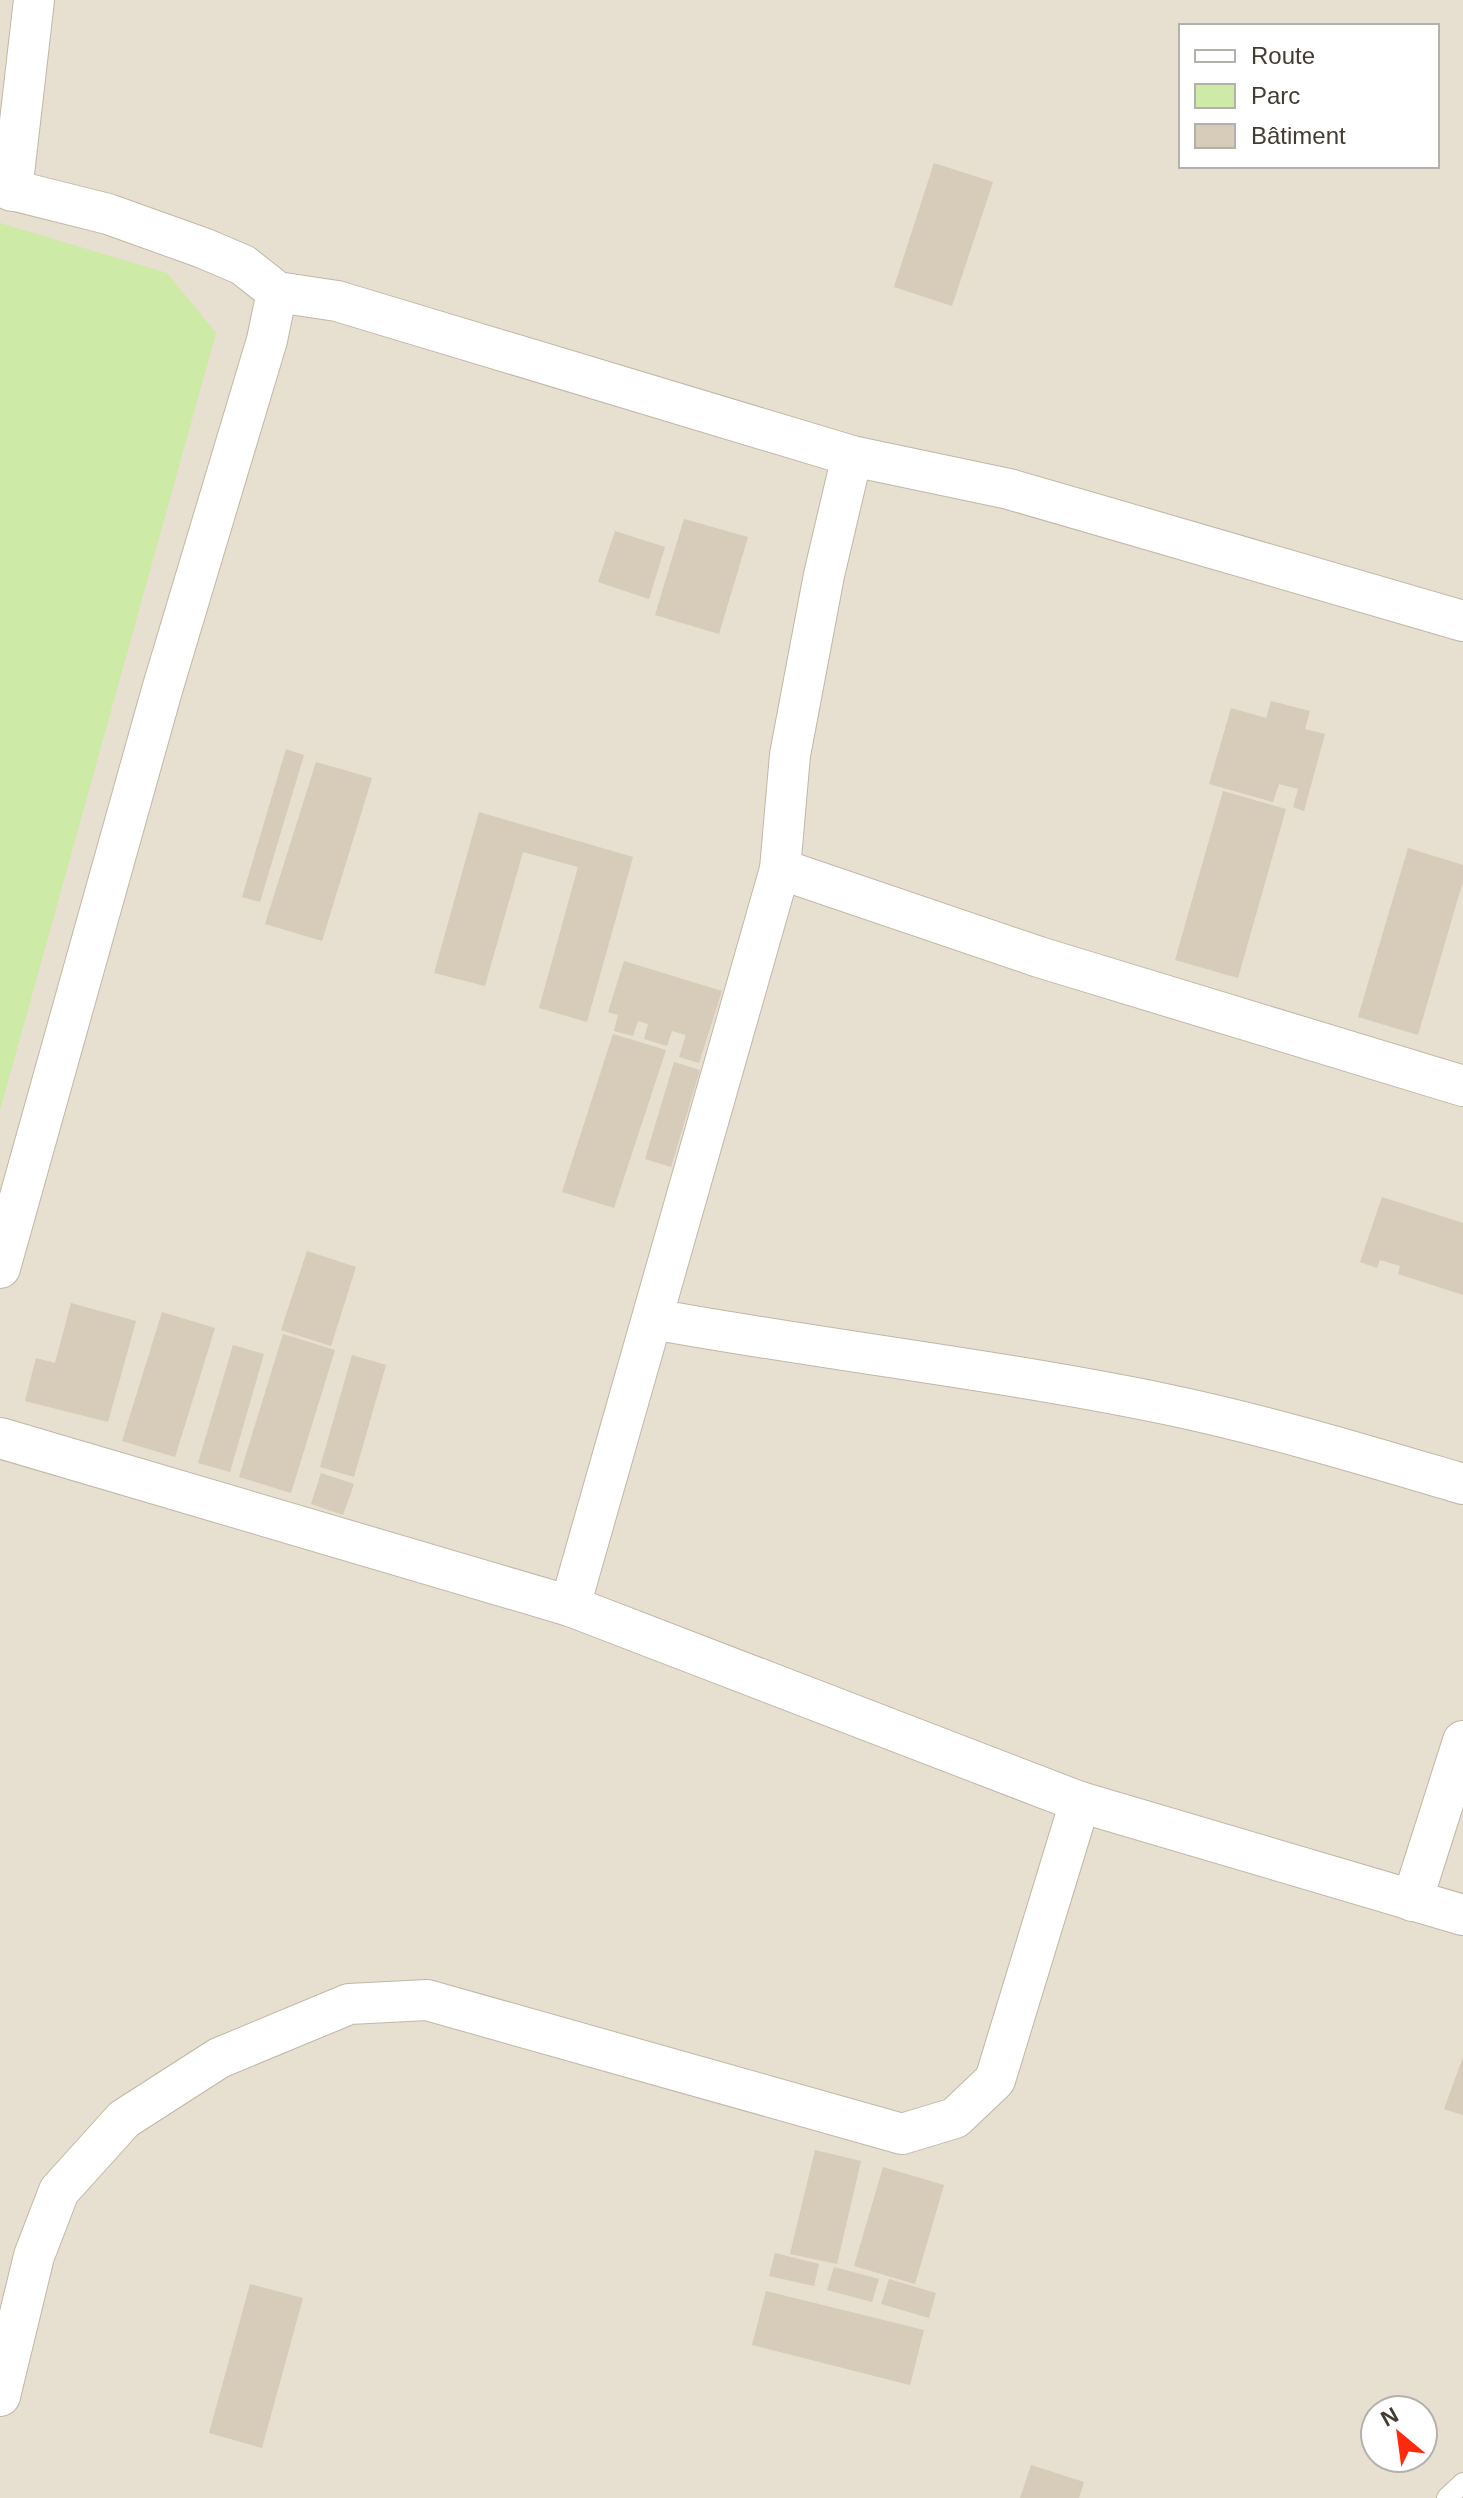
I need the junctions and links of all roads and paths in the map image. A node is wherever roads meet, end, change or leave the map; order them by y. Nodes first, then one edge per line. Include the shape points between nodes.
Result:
1 (34, 0) edge
2 (6, 189) edge
3 (277, 292) junction
4 (852, 456) junction
5 (1463, 621) edge
6 (780, 869) junction
7 (1463, 1086) edge
8 (0, 1268) edge
9 (653, 1319) junction
10 (0, 1438) edge
11 (1463, 1484) edge
12 (570, 1606) junction
13 (1463, 1741) edge
14 (1080, 1802) junction
15 (1412, 1901) junction
16 (1463, 1915) edge
17 (0, 2396) edge
18 (1463, 2483) edge
19 (1447, 2498) edge

1 - 2 street
2 - 3 street via 108,214 203,248 243,265
3 - 4 street via 337,301
3 - 8 street
4 - 5 street via 1009,489
4 - 6 street via 790,755
6 - 7 street via 1039,957
6 - 9 street
9 - 11 street via 1167,1404
9 - 12 street
10 - 12 street
12 - 14 street
13 - 15 street
14 - 15 street
14 - 17 street via 995,2080 955,2118 902,2134 427,2000 349,2004 219,2058 124,2119 59,2191 34,2256
15 - 16 street
18 - 19 lane

